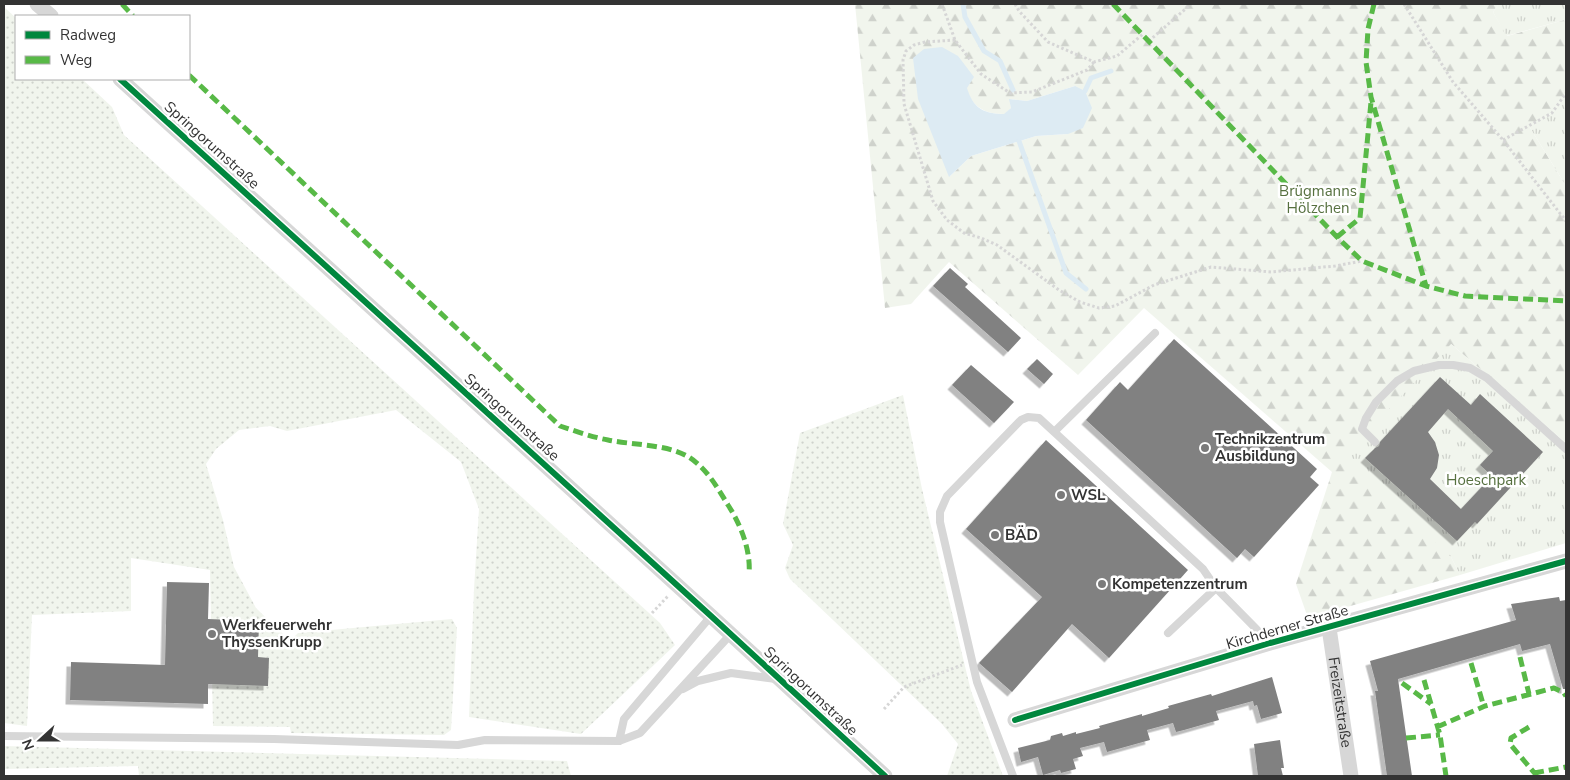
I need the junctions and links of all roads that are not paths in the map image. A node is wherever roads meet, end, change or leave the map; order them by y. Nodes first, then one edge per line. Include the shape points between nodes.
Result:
1 (37, 4) edge
2 (50, 15) edge
3 (121, 80) edge
4 (1155, 333) dead end
5 (1054, 432) junction
6 (1375, 442) dead end
7 (1566, 449) edge
8 (1566, 561) edge
9 (1216, 588) junction
10 (712, 616) junction
11 (1329, 628) junction
12 (1168, 632) dead end
13 (731, 634) junction
14 (1270, 643) junction
15 (781, 680) junction
16 (677, 692) junction
17 (1014, 720) dead end
18 (4, 736) edge
19 (619, 741) junction
20 (885, 776) edge
21 (1013, 776) edge
22 (1351, 776) edge

1 - 2 street
3 - 10 street, Springorumstraße
4 - 5 lane
5 - 9 lane via 1203,569
5 - 21 lane via 1039,418 1021,420 947,496 940,512 977,682
6 - 7 lane via 1362,430 1366,418 1376,402 1397,381 1414,371 1453,365 1470,368 1487,378
8 - 11 street, Kirchderner Straße
9 - 12 lane
9 - 14 lane
10 - 13 street, Springorumstraße
10 - 19 lane via 624,719
11 - 14 street, Kirchderner Straße
11 - 22 street, Freizeitstraße
13 - 15 street, Springorumstraße
13 - 16 lane
14 - 17 street, Kirchderner Straße
15 - 16 lane via 731,674 698,681
15 - 20 street, Springorumstraße
16 - 19 lane via 640,733
18 - 19 lane via 458,745 485,740

